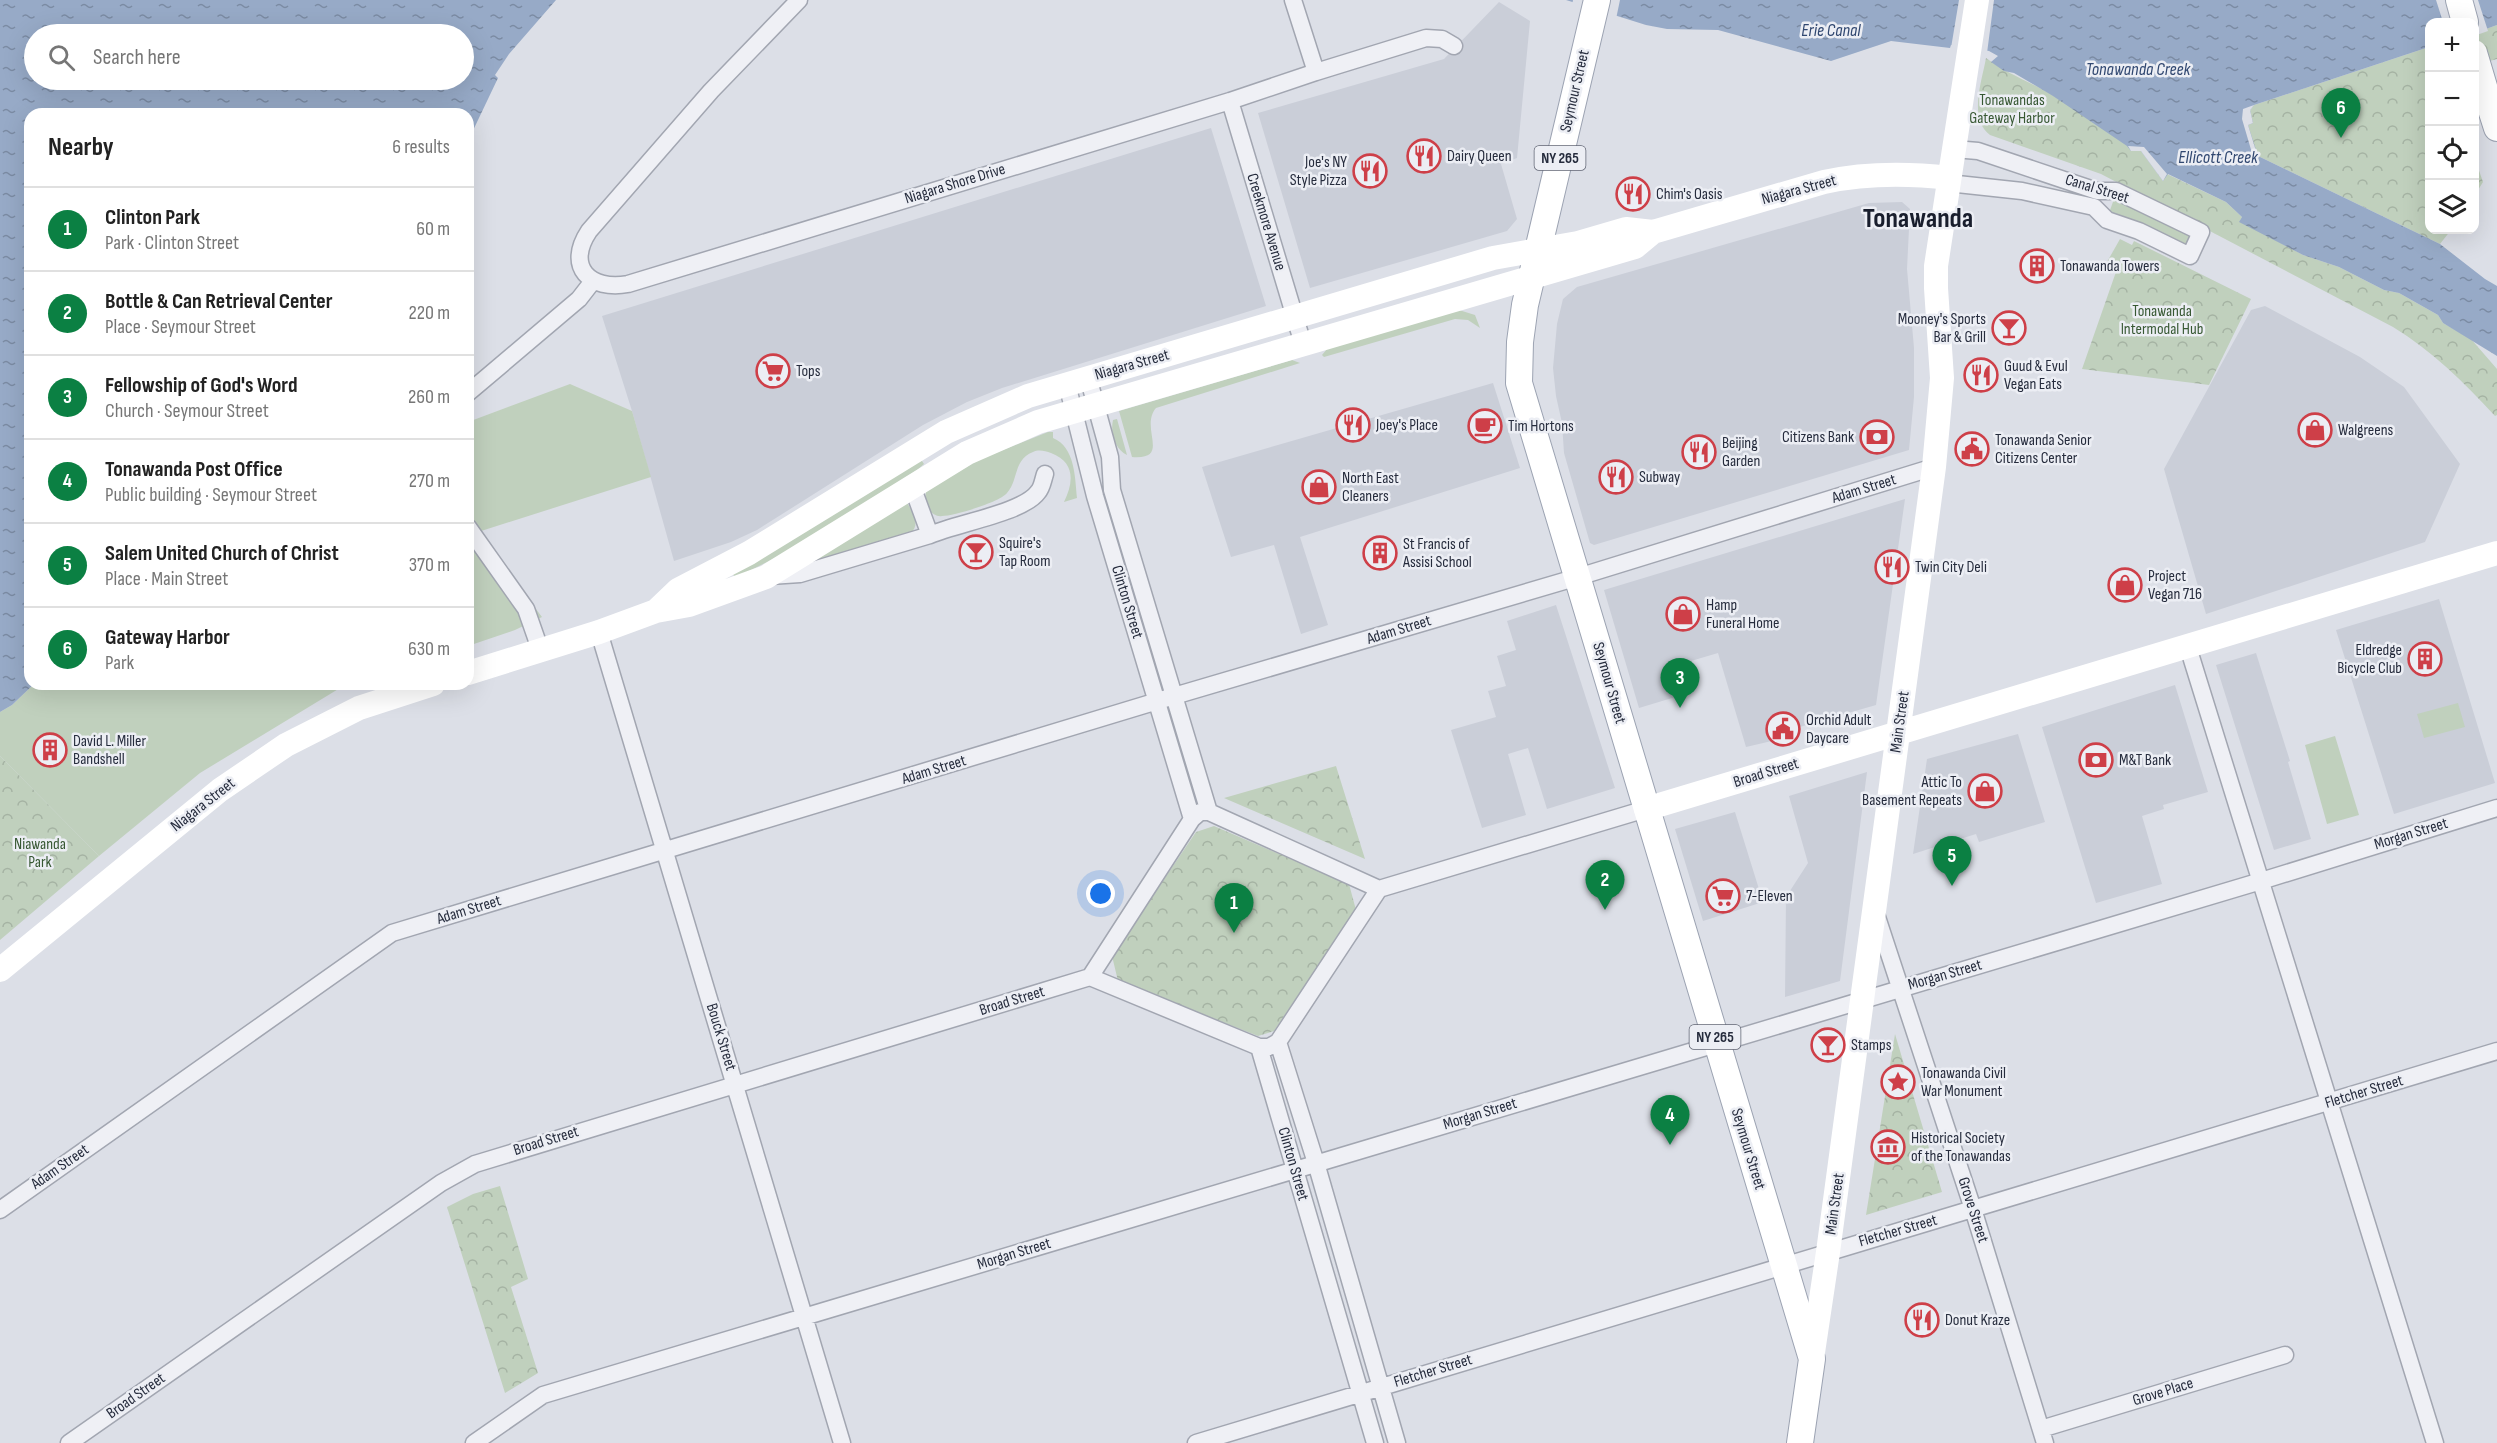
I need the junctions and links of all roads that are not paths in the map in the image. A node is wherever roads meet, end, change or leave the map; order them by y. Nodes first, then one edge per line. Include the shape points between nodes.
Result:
1 (799, 0) edge
2 (1293, 0) edge
3 (1597, 0) edge
4 (1977, 0) edge
5 (2459, 0) edge
6 (2464, 18) edge
7 (1454, 46) dead end
8 (2479, 67) edge
9 (2497, 67) edge
10 (1316, 72) junction
11 (2479, 72) edge
12 (1230, 100) junction
13 (2497, 128) edge
14 (1954, 149) junction
15 (1948, 180) junction
16 (2096, 199) junction
17 (1653, 232) junction
18 (1539, 250) junction
19 (1531, 278) junction
20 (593, 281) junction
21 (1295, 318) junction
22 (1303, 344) junction
23 (1078, 380) junction
24 (474, 388) edge
25 (1086, 409) junction
26 (1934, 467) junction
27 (1045, 474) dead end
28 (912, 486) junction
29 (474, 535) edge
30 (930, 535) junction
31 (2497, 553) edge
32 (766, 577) junction
33 (1578, 577) junction
34 (656, 611) junction
35 (599, 632) junction
36 (2188, 647) junction
37 (540, 649) junction
38 (474, 671) edge
39 (414, 690) edge
40 (1174, 696) junction
41 (1157, 702) junction
42 (1899, 733) junction
43 (2497, 808) edge
44 (1646, 809) junction
45 (1209, 812) junction
46 (1192, 819) junction
47 (665, 851) junction
48 (2261, 881) junction
49 (1379, 889) junction
50 (1875, 910) junction
51 (0, 970) edge
52 (1090, 977) junction
53 (1901, 988) junction
54 (1863, 1000) junction
55 (1278, 1042) junction
56 (1717, 1043) junction
57 (1259, 1047) junction
58 (2497, 1051) edge
59 (735, 1084) junction
60 (2330, 1102) junction
61 (1316, 1163) junction
62 (1295, 1170) junction
63 (1973, 1209) junction
64 (0, 1210) edge
65 (1828, 1252) junction
66 (1783, 1266) junction
67 (1349, 1274) junction
68 (1327, 1281) junction
69 (804, 1317) junction
70 (2285, 1355) dead end
71 (1812, 1359) junction
72 (1381, 1387) junction
73 (1360, 1393) junction
74 (2043, 1436) edge
75 (69, 1443) edge
76 (474, 1443) edge
77 (842, 1443) edge
78 (1196, 1443) edge
79 (1374, 1443) edge
80 (1397, 1443) edge
81 (1800, 1443) edge
82 (2435, 1443) edge

1 - 20 street via 711,91 589,231 580,252 581,264
2 - 10 street
3 - 18 main road, Seymour Street / NY 265
4 - 14 main road, Main Street
5 - 6 main road
7 - 10 street, Niagara Shore Drive via 1442,39 1426,38
8 - 13 main road, bridge
9 - 11 street
10 - 12 street, Niagara Shore Drive
12 - 20 street, Niagara Shore Drive via 628,284 612,287
12 - 21 street, Creekmore Avenue
14 - 15 main road, Main Street
14 - 16 street, Canal Street via 1978,152
15 - 16 street, Canal Street
15 - 17 main road, Niagara Street via 1908,174 1843,178
15 - 26 main road, Main Street via 1935,288 1941,378
16 - 16 street, Canal Street via 2107,220 2190,256 2201,232 2116,191
17 - 18 main road, Niagara Street via 1626,229
17 - 19 main road, Niagara Street via 1635,247
18 - 19 main road, Seymour Street / NY 265
18 - 21 main road, Niagara Street via 1493,258
19 - 22 main road, Niagara Street
19 - 33 main road, Seymour Street / NY 265 via 1520,342 1519,383
20 - 24 street via 579,300
21 - 22 street, Creekmore Avenue
21 - 23 main road, Niagara Street
22 - 25 main road, Niagara Street
23 - 25 street, Clinton Street
23 - 25 street, Clinton Street
23 - 34 main road, Niagara Street via 1008,404 946,432 749,553 678,590
25 - 28 main road, Niagara Street via 1003,436
25 - 40 street, Clinton Street via 1110,457 1112,490
25 - 41 street, Clinton Street via 1095,496
26 - 33 street, Adam Street
26 - 42 main road, Main Street
27 - 30 street, Niagara Street via 1039,491 1023,505
28 - 30 street
28 - 32 main road, Niagara Street
29 - 37 street via 526,609
30 - 32 street, Niagara Street via 800,574
31 - 36 main road, Broad Street
32 - 34 main road, Niagara Street via 689,605
33 - 40 street, Adam Street
33 - 44 main road, Seymour Street / NY 265
34 - 35 main road, Niagara Street
35 - 37 main road, Niagara Street
35 - 47 street, Bouck Street
36 - 42 main road, Broad Street
36 - 48 street
37 - 38 main road, Niagara Street
39 - 51 main road, Niagara Street via 359,708 286,745 220,790
40 - 41 street, Adam Street
40 - 45 street, Clinton Street
41 - 46 street, Clinton Street
41 - 47 street, Adam Street
42 - 44 main road, Broad Street
42 - 50 main road, Main Street
43 - 48 street, Morgan Street
44 - 49 street, Broad Street
44 - 56 main road, Seymour Street / NY 265
45 - 46 street via 1200,812
45 - 49 street
46 - 52 street
47 - 59 street, Bouck Street
47 - 64 street, Adam Street via 392,933
48 - 53 street, Morgan Street
48 - 60 street
49 - 55 street
50 - 53 street, Grove Street
50 - 54 main road, Main Street
52 - 57 street
52 - 59 street, Broad Street
53 - 54 street, Morgan Street
53 - 63 street, Grove Street
54 - 56 street, Morgan Street
54 - 65 main road, Main Street
55 - 57 street
55 - 61 street, Clinton Street
56 - 61 street, Morgan Street
56 - 66 main road, Seymour Street / NY 265
57 - 62 street, Clinton Street
58 - 60 street, Fletcher Street
59 - 69 street, Bouck Street
59 - 75 street, Broad Street via 474,1164 441,1183
60 - 63 street, Fletcher Street
60 - 82 street
61 - 62 street, Morgan Street
61 - 67 street, Clinton Street
62 - 68 street, Clinton Street
62 - 69 street, Morgan Street
63 - 65 street, Fletcher Street
63 - 74 street, Grove Street
65 - 66 street, Fletcher Street
65 - 71 main road, Main Street
66 - 71 main road, Seymour Street / NY 265
66 - 72 street, Fletcher Street
67 - 68 street
67 - 72 street, Clinton Street
68 - 73 street, Clinton Street
69 - 76 street, Morgan Street via 543,1395
69 - 77 street, Bouck Street
70 - 74 street, Grove Place
71 - 81 main road, Main Street / NY 265
72 - 73 street, Fletcher Street
72 - 80 street, Clinton Street
73 - 78 street, Fletcher Street
73 - 79 street, Clinton Street

